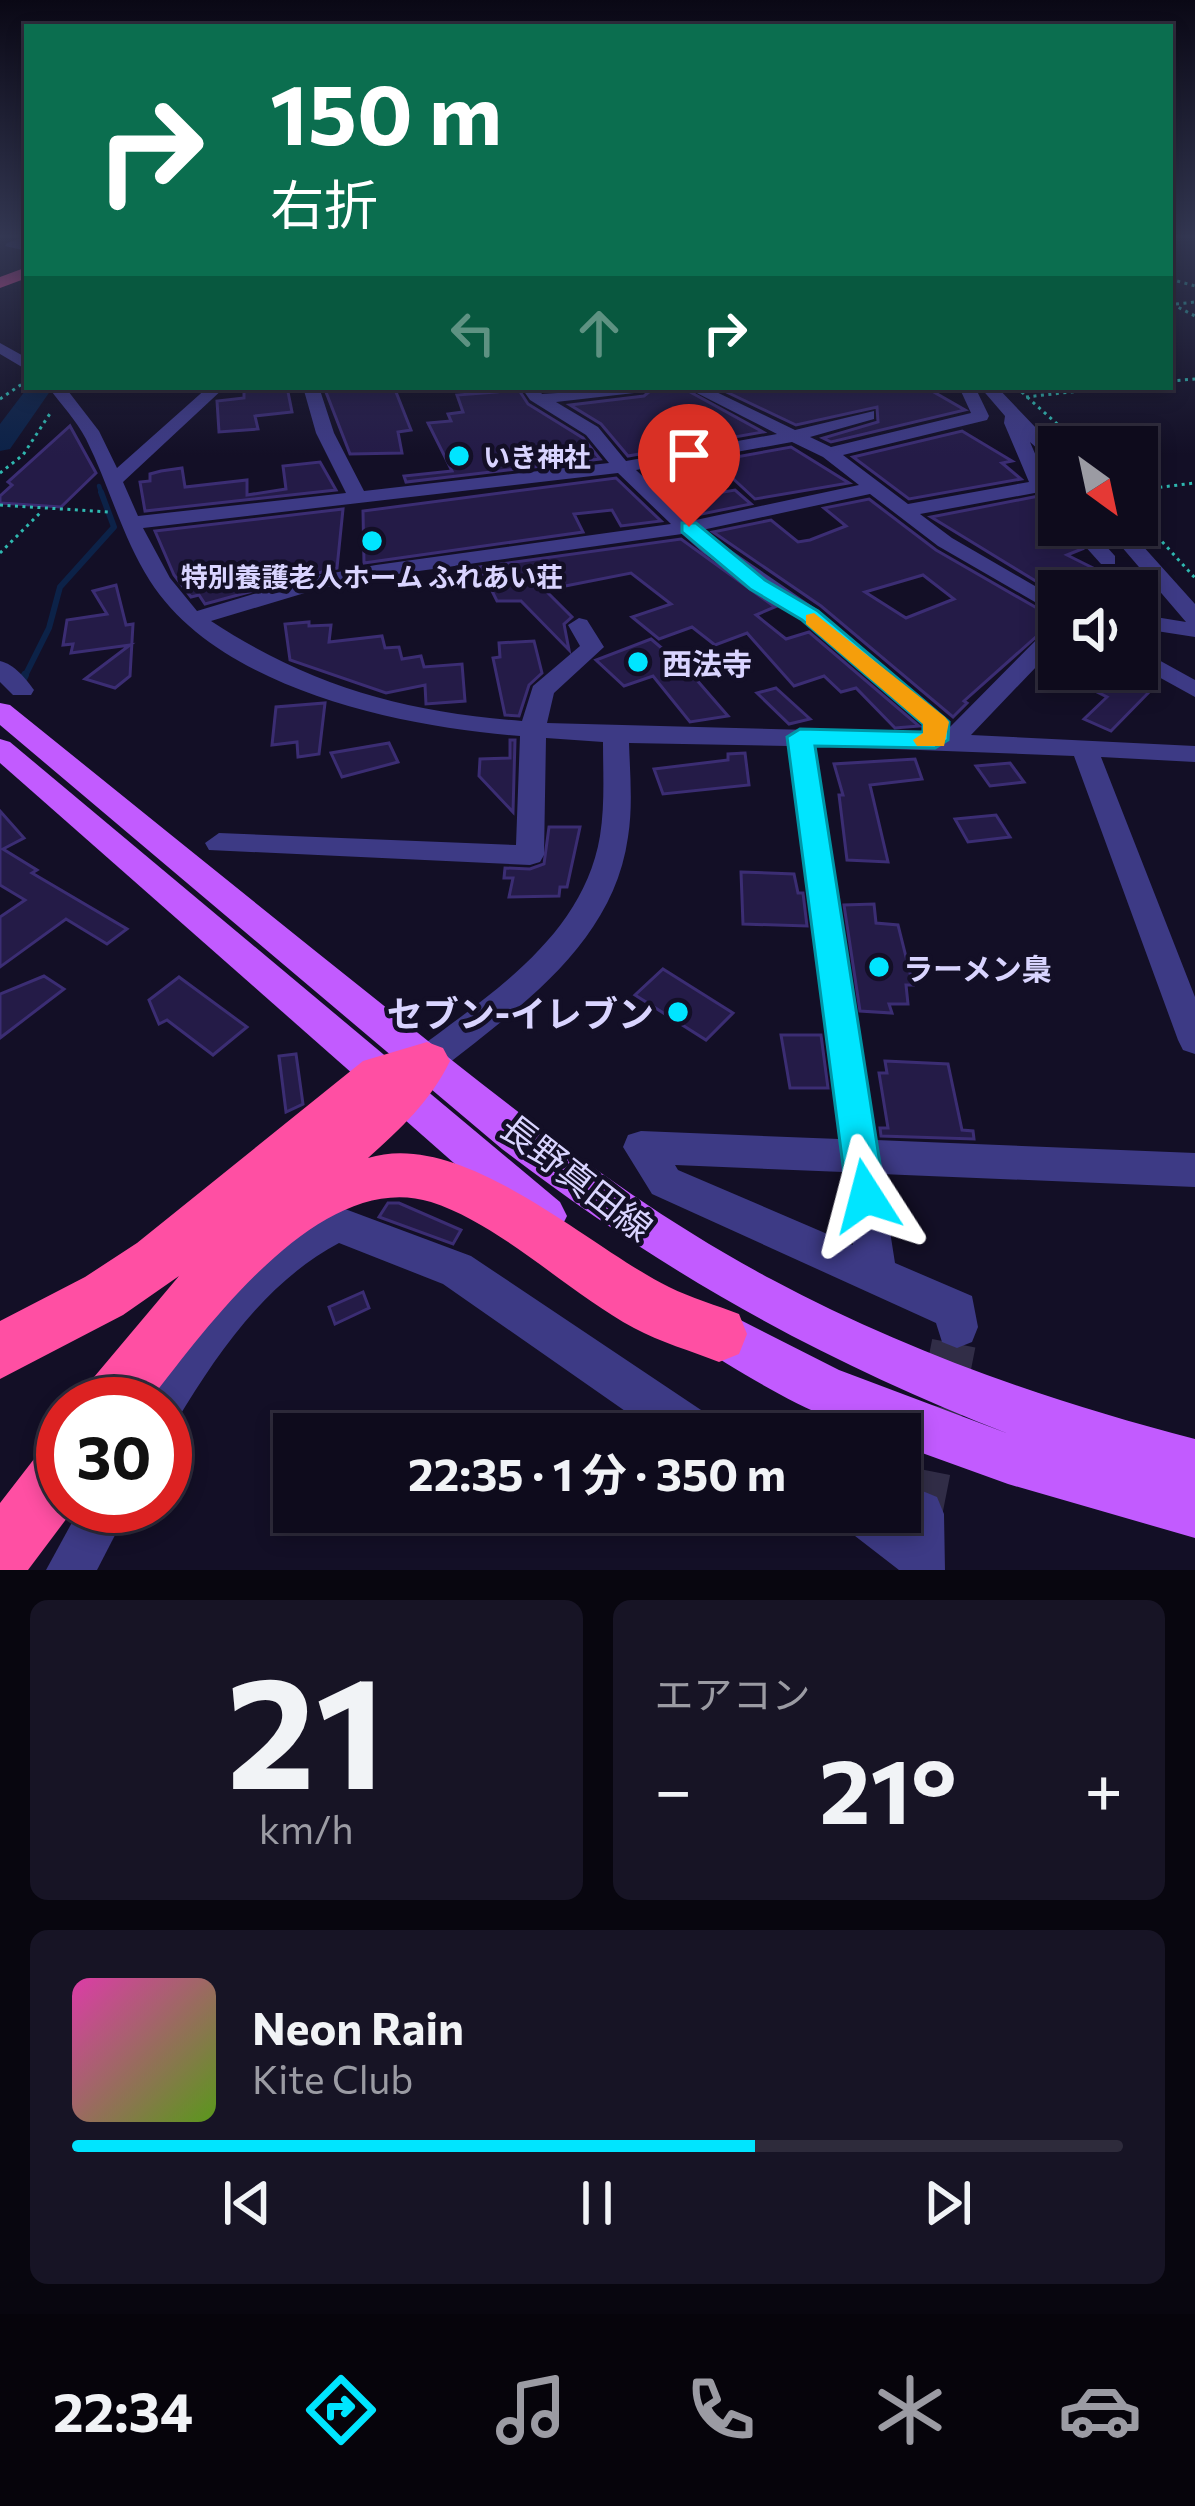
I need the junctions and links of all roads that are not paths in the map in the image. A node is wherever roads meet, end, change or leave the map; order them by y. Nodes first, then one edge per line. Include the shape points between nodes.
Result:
1 (215, 390) edge
2 (312, 390) edge
3 (590, 390) edge
4 (699, 390) edge
5 (969, 390) edge
6 (991, 390) edge
7 (535, 393) edge
8 (54, 395) edge
9 (1014, 414) junction
10 (868, 415) dead end
11 (790, 437) junction
12 (1038, 440) edge
13 (829, 453) junction
14 (622, 467) junction
15 (114, 480) junction
16 (1038, 482) edge
17 (1038, 486) edge
18 (876, 487) junction
19 (357, 496) junction
20 (903, 511) junction
21 (129, 516) junction
22 (689, 527) junction
23 (1095, 546) edge
24 (1132, 546) edge
25 (1108, 560) dead end
26 (1038, 597) edge
27 (1195, 618) edge
28 (193, 619) junction
29 (1158, 624) edge
30 (579, 625) dead end
31 (1195, 630) edge
32 (1038, 650) edge
33 (0, 668) edge
34 (1158, 668) edge
35 (1195, 690) edge
36 (11, 701) edge
37 (532, 728) junction
38 (616, 735) junction
39 (800, 737) junction
40 (943, 741) junction
41 (0, 748) edge
42 (1084, 748) junction
43 (1195, 754) edge
44 (220, 843) dead end
45 (1195, 1040) edge
46 (404, 1077) junction
47 (860, 1156) junction
48 (1195, 1170) edge
49 (877, 1275) junction
50 (212, 1276) junction
51 (957, 1327) dead end
52 (719, 1334) junction
53 (0, 1351) edge
54 (132, 1377) edge
55 (178, 1377) edge
56 (666, 1413) edge
57 (1195, 1464) edge
58 (36, 1508) edge
59 (1195, 1512) edge
60 (91, 1533) edge
61 (0, 1555) edge
62 (70, 1570) edge

1 - 15 street
2 - 19 street
3 - 7 street
4 - 11 street
5 - 13 street via 981,416
6 - 9 street
7 - 14 street via 592,431
8 - 15 street via 86,422
9 - 12 street
9 - 16 street
10 - 11 street
11 - 13 street
11 - 14 street
13 - 18 street
14 - 19 street
14 - 22 street
15 - 21 street
17 - 20 street
18 - 20 street
18 - 22 street
19 - 21 street
20 - 26 street
21 - 28 street via 166,590
22 - 28 street via 376,571
22 - 40 street via 936,722
23 - 25 street
24 - 27 street
28 - 37 street via 268,666 346,695
29 - 31 street
30 - 37 street via 592,647 542,692
32 - 40 street
33 - 36 street
34 - 35 street
36 - 46 main road, 長野真田線
37 - 38 street
37 - 44 street via 530,855
38 - 39 street
38 - 46 street via 614,836 597,897 556,955
39 - 40 street
39 - 47 street
40 - 42 street
41 - 46 main road, 長野真田線
42 - 43 street
42 - 45 street
46 - 50 highway
46 - 52 main road, 長野真田線 via 556,1225
46 - 53 highway via 156,1261
46 - 57 main road, 長野真田線 via 665,1244 826,1332 1045,1424
47 - 48 street
47 - 49 street
47 - 49 street via 641,1147 664,1182
49 - 51 street via 957,1311
50 - 52 highway via 322,1196 377,1178 430,1178 480,1200 654,1309
50 - 54 highway
52 - 59 main road, 長野真田線 via 926,1429 1045,1472
55 - 56 street via 255,1279 302,1240 337,1224 457,1270
58 - 61 highway
60 - 62 street

